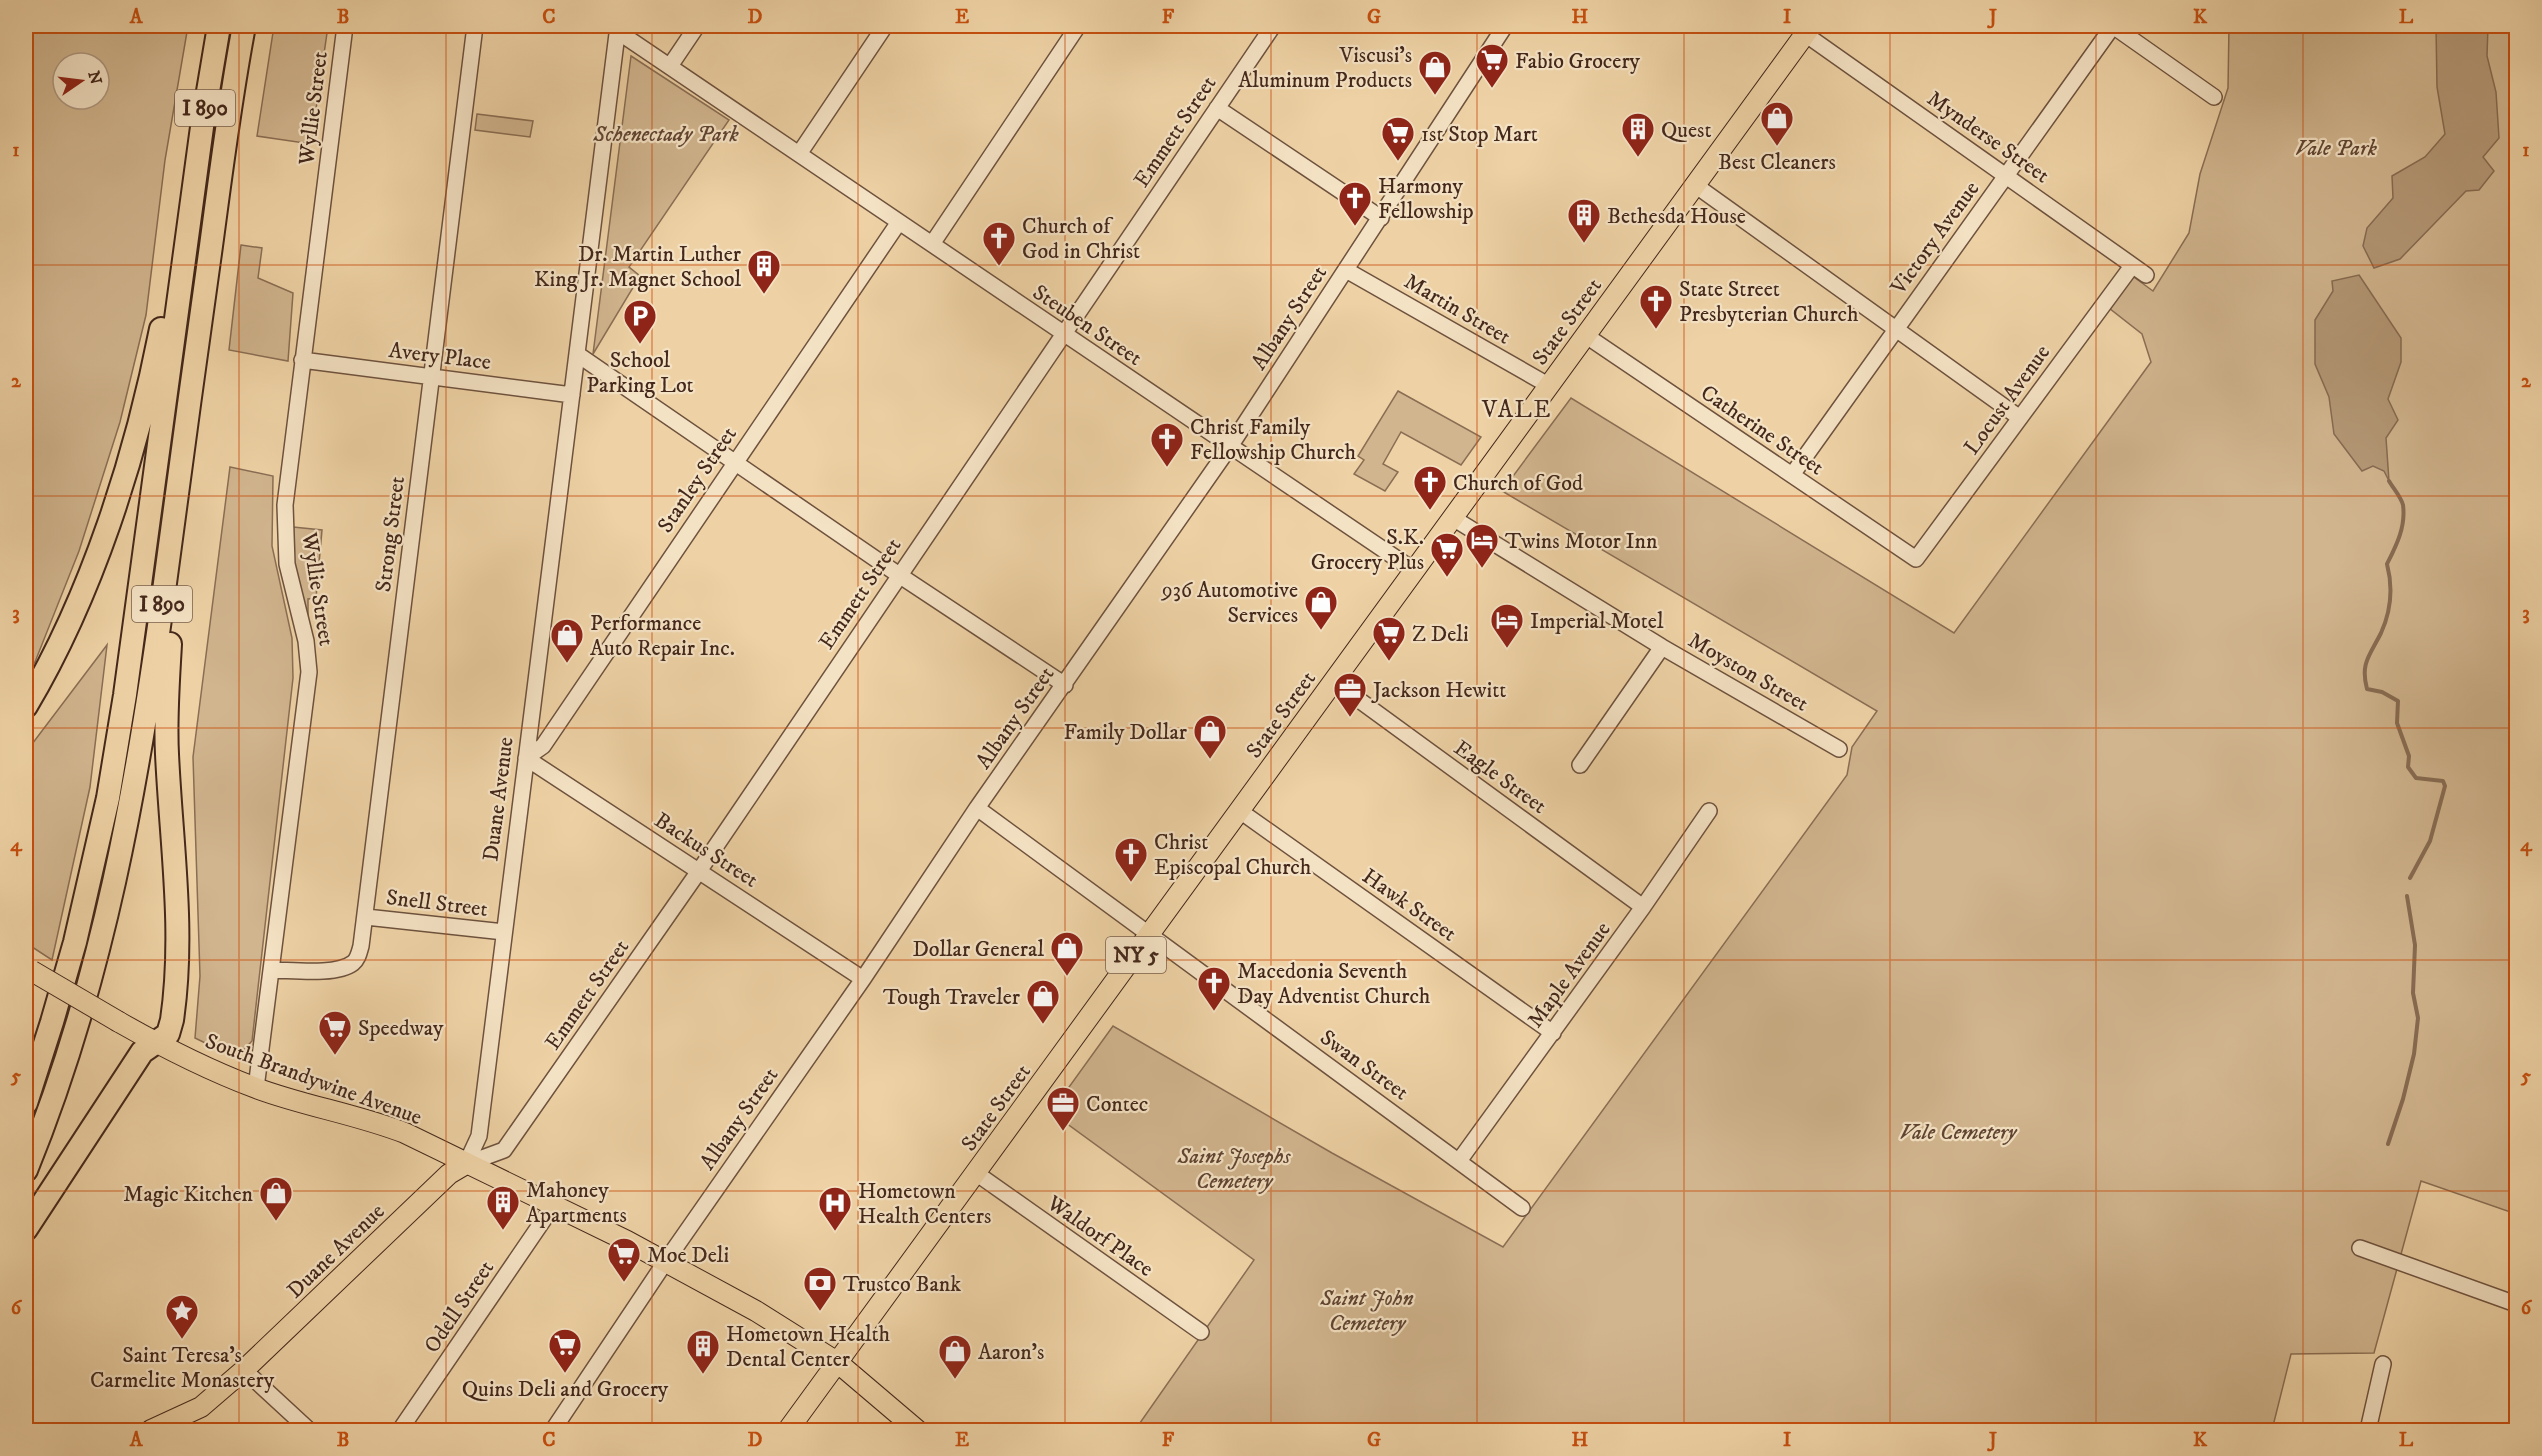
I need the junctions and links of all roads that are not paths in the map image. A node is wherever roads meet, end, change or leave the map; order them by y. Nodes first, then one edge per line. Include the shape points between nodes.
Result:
1 (219, 26) edge
2 (244, 26) edge
3 (345, 26) edge
4 (476, 26) edge
5 (697, 26) edge
6 (885, 26) edge
7 (1078, 26) edge
8 (1273, 26) edge
9 (1505, 26) edge
10 (2113, 26) edge
11 (618, 28) edge
12 (1808, 30) edge
13 (670, 66) junction
14 (2214, 97) dead end
15 (1217, 108) junction
16 (799, 154) junction
17 (2007, 175) junction
18 (1695, 184) junction
19 (194, 191) junction
20 (1381, 218) junction
21 (899, 222) junction
22 (932, 244) junction
23 (2132, 266) junction
24 (1346, 270) junction
25 (2146, 275) dead end
26 (1897, 328) junction
27 (1062, 333) junction
28 (1585, 335) junction
29 (577, 354) junction
30 (302, 360) junction
31 (431, 377) junction
32 (1548, 386) junction
33 (572, 395) junction
34 (190, 396) junction
35 (2020, 418) junction
36 (1231, 445) junction
37 (734, 463) junction
38 (1792, 475) junction
39 (1454, 518) junction
40 (1916, 559) joint
41 (1415, 571) junction
42 (899, 575) junction
43 (1662, 647) junction
44 (1333, 681) junction
45 (1065, 685) junction
46 (26, 706) edge
47 (1839, 749) dead end
48 (526, 758) junction
49 (1580, 765) dead end
50 (977, 808) junction
51 (1240, 811) junction
52 (1709, 811) dead end
53 (699, 871) junction
54 (1643, 907) junction
55 (366, 916) junction
56 (504, 932) junction
57 (1152, 934) junction
58 (29, 969) edge
59 (271, 970) junction
60 (862, 979) junction
61 (1553, 1033) junction
62 (156, 1043) junction
63 (256, 1088) junction
64 (26, 1103) edge
65 (1459, 1161) junction
66 (466, 1164) junction
67 (26, 1170) edge
68 (976, 1173) junction
69 (553, 1206) junction
70 (1522, 1208) dead end
71 (26, 1229) edge
72 (2360, 1248) dead end
73 (666, 1261) junction
74 (2517, 1304) edge
75 (1201, 1332) dead end
76 (837, 1362) junction
77 (2383, 1364) dead end
78 (244, 1370) junction
79 (151, 1431) edge
80 (309, 1431) edge
81 (400, 1431) edge
82 (553, 1431) edge
83 (788, 1431) edge
84 (917, 1431) edge
85 (2368, 1431) edge

1 - 19 highway, I 890
2 - 34 highway, I 890
3 - 30 street, Wyllie Street
4 - 31 street, Strong Street
5 - 13 street
6 - 16 street
7 - 22 street
8 - 15 street, Emmett Street
9 - 20 street, Albany Street
10 - 14 street
10 - 17 street, Victory Avenue
11 - 13 street, Steuben Street
11 - 29 street, Duane Avenue
12 - 17 street, Mynderse Street
12 - 18 main road, State Street / NY 5
13 - 16 street, Steuben Street
15 - 20 street
15 - 27 street, Emmett Street
16 - 21 street, Steuben Street
17 - 23 street, Mynderse Street
17 - 26 street, Victory Avenue
18 - 26 street
18 - 28 main road, State Street / NY 5
19 - 46 highway via 131,453 92,570 52,662
19 - 64 highway, I 890 via 108,798 72,952
20 - 24 street, Albany Street
21 - 22 street, Steuben Street
21 - 37 street, Stanley Street
22 - 27 street, Steuben Street
23 - 25 street, Mynderse Street
23 - 35 street, Locust Avenue
24 - 32 street, Martin Street
24 - 36 street, Albany Street
26 - 35 street
26 - 38 street, Victory Avenue
27 - 36 street, Steuben Street
27 - 42 street, Emmett Street
28 - 32 main road, State Street / NY 5
28 - 38 street, Catherine Street
29 - 33 street, Duane Avenue
29 - 37 street
30 - 31 street, Avery Place
30 - 59 street, Wyllie Street via 285,505 287,564 306,641 309,672
31 - 33 street, Avery Place
31 - 55 street, Strong Street
32 - 39 main road, State Street / NY 5
33 - 48 street, Duane Avenue
34 - 62 highway via 167,706 176,886 175,994 168,1034
34 - 67 highway, I 890 via 132,803 85,998
35 - 40 street, Locust Avenue
36 - 41 street, Steuben Street
36 - 45 street, Albany Street
37 - 42 street
37 - 48 street, Stanley Street via 543,746
38 - 40 street, Catherine Street
39 - 41 main road, State Street / NY 5
39 - 43 street, Moyston Street
41 - 44 main road, State Street / NY 5
42 - 45 street
42 - 53 street, Emmett Street
43 - 47 street, Moyston Street
43 - 49 street
44 - 51 main road, State Street / NY 5
44 - 54 street, Eagle Street
45 - 50 street, Albany Street
48 - 53 street, Backus Street
48 - 56 street, Duane Avenue
50 - 57 street, Swan Street
50 - 60 street, Albany Street
51 - 57 main road, State Street / NY 5
51 - 61 street, Hawk Street
52 - 54 street, Maple Avenue
53 - 60 street, Backus Street
53 - 66 street, Emmett Street via 504,1150
54 - 61 street, Maple Avenue
55 - 56 street, Snell Street
55 - 59 street, Strong Street via 358,957 352,964 320,971
56 - 66 street, Duane Avenue via 479,1136
57 - 65 street, Swan Street
57 - 68 main road, State Street / NY 5
58 - 62 main road, South Brandywine Avenue, bridge
59 - 63 street, Wyllie Street
60 - 73 street, Albany Street
61 - 65 street, Maple Avenue
62 - 63 main road, South Brandywine Avenue
62 - 71 highway via 142,1052
63 - 66 main road, South Brandywine Avenue via 379,1123
65 - 70 street, Swan Street
66 - 69 main road, South Brandywine Avenue
66 - 78 main road, Duane Avenue via 449,1174
68 - 75 street, Waldorf Place
68 - 76 main road, State Street / NY 5
69 - 73 main road, South Brandywine Avenue
69 - 81 street, Odell Street
72 - 74 street
73 - 76 main road, South Brandywine Avenue
73 - 82 street, Albany Street
76 - 83 main road, State Street / NY 5
76 - 84 main road, South Brandywine Avenue
77 - 85 street
78 - 79 main road, Duane Avenue via 201,1407
78 - 80 street

